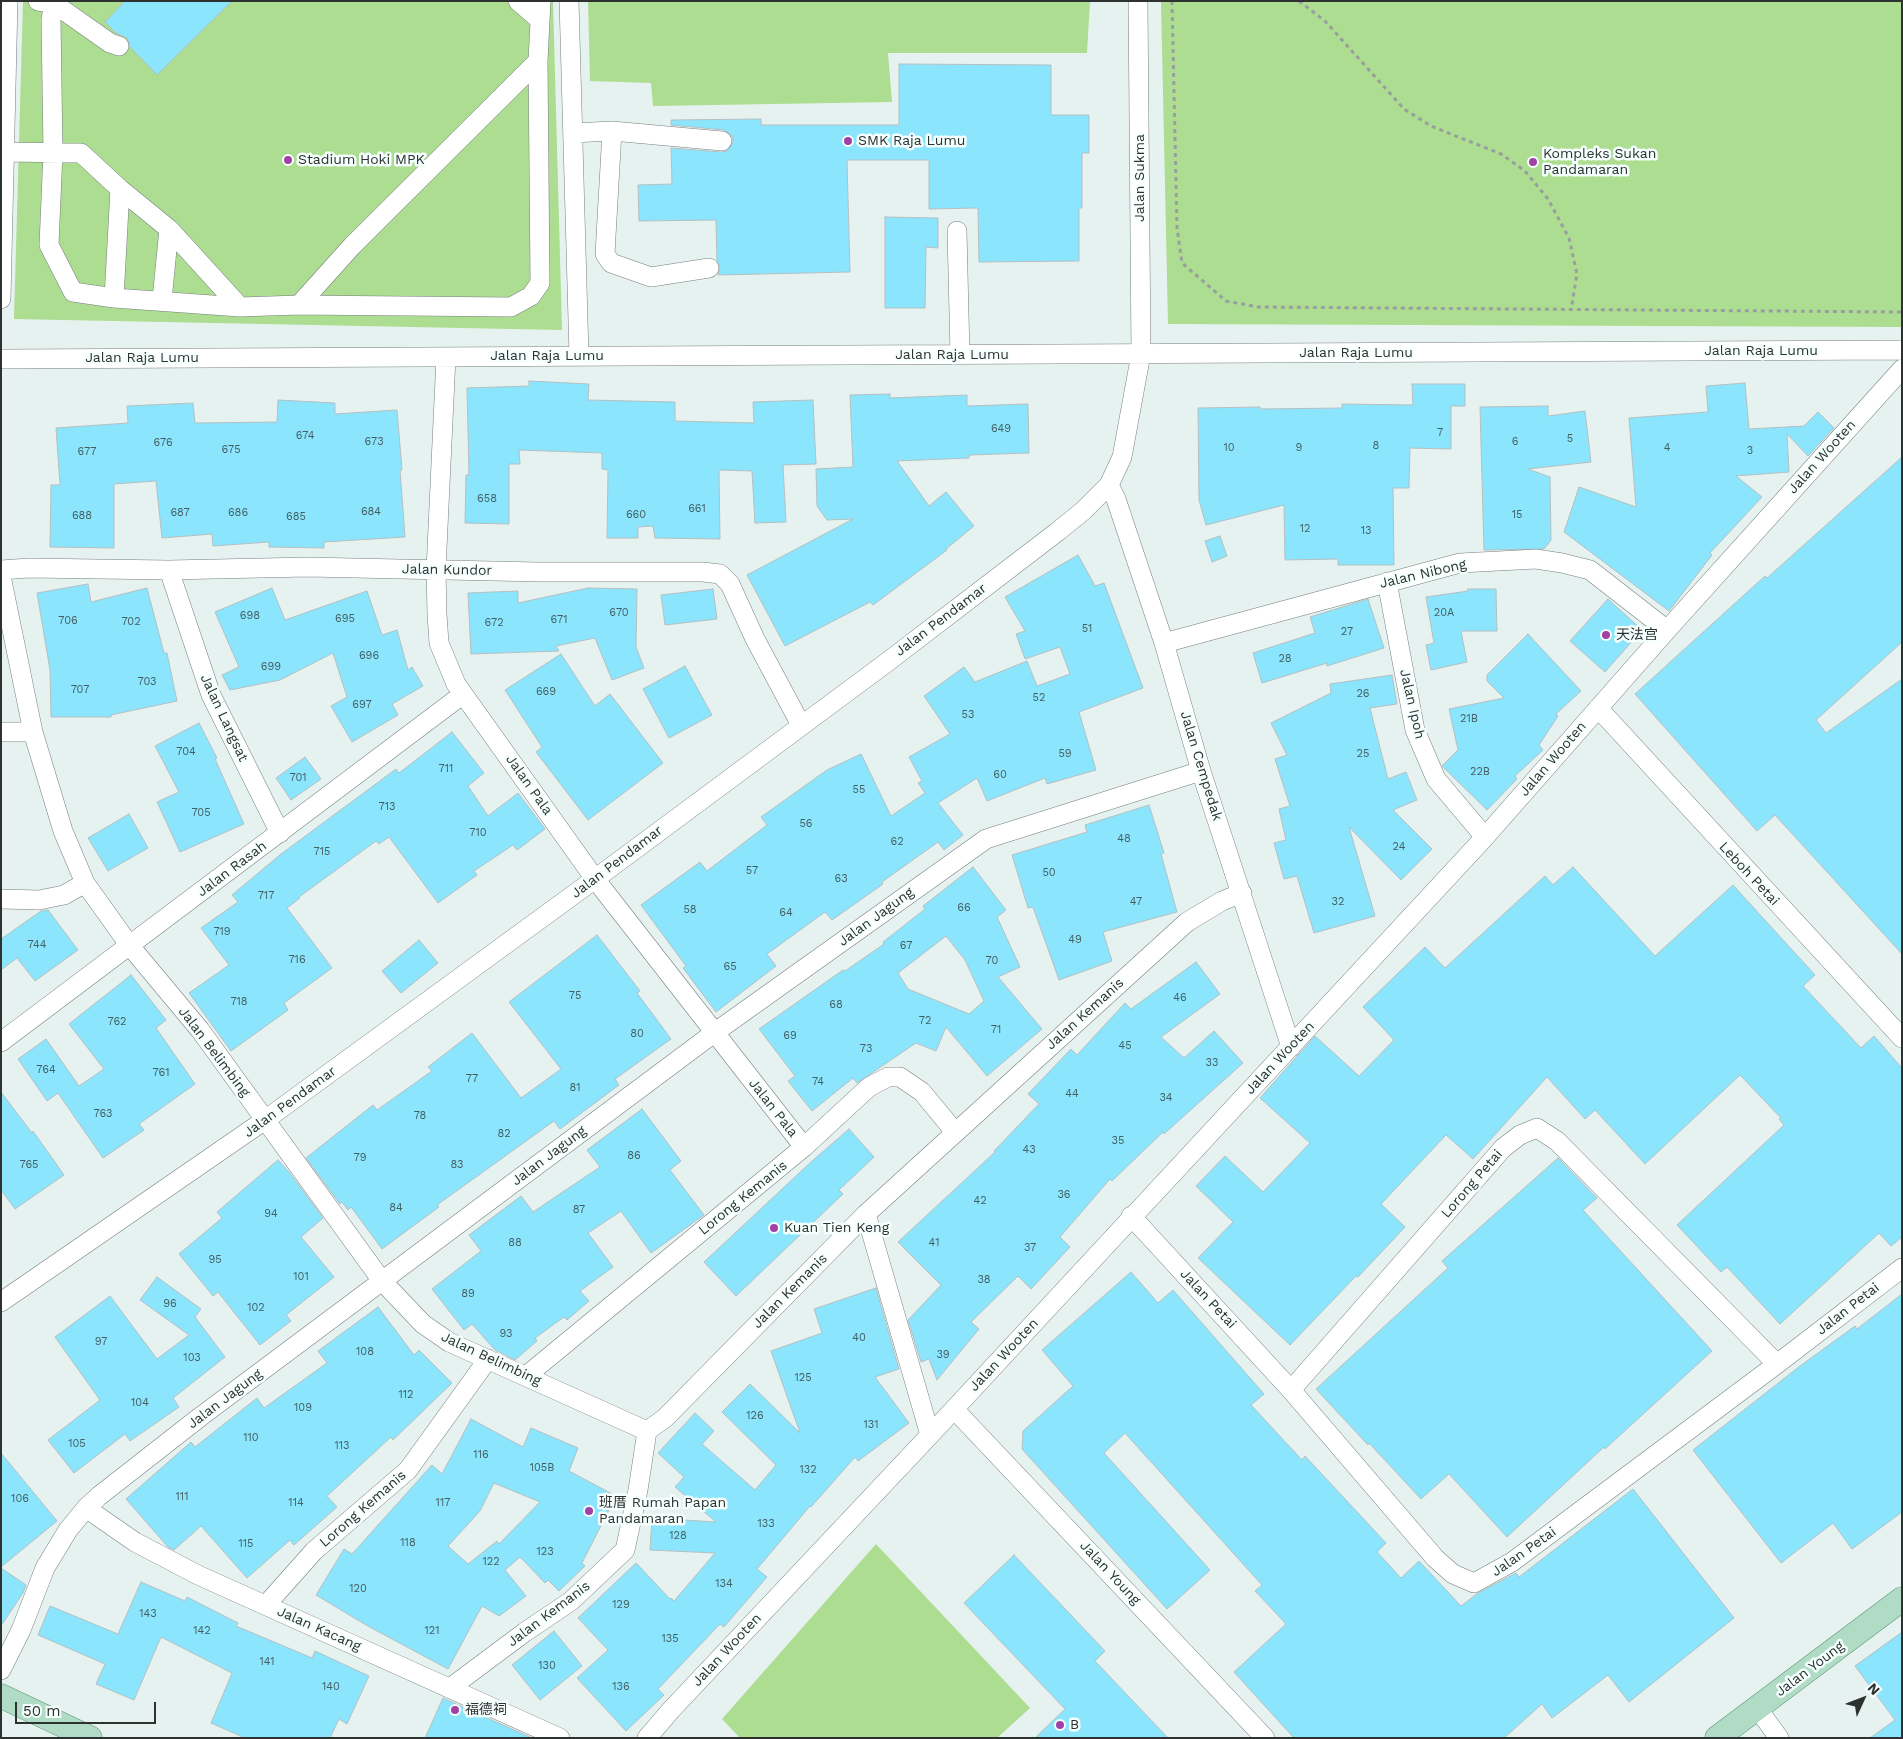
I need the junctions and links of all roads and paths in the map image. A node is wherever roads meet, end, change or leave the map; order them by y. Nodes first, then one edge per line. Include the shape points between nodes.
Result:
1 (8, 1) edge
2 (518, 1) edge
3 (540, 1) edge
4 (570, 1) edge
5 (1138, 1) edge
6 (1172, 1) edge
7 (1299, 1) edge
8 (50, 2) edge
9 (540, 20) junction
10 (119, 46) dead end
11 (538, 61) junction
12 (612, 130) junction
13 (573, 133) junction
14 (722, 141) dead end
15 (5, 152) junction
16 (53, 152) junction
17 (120, 189) junction
18 (169, 229) junction
19 (957, 231) dead end
20 (709, 268) dead end
21 (114, 298) junction
22 (1, 299) edge
23 (162, 300) junction
24 (299, 305) junction
25 (240, 307) junction
26 (1570, 310) junction
27 (1902, 312) edge
28 (1902, 350) edge
29 (1141, 354) junction
30 (960, 355) junction
31 (579, 356) junction
32 (446, 357) junction
33 (1, 359) edge
34 (1902, 369) edge
35 (1109, 485) junction
36 (1, 570) edge
37 (168, 570) junction
38 (436, 570) junction
39 (1, 576) edge
40 (1386, 582) junction
41 (1667, 630) junction
42 (1164, 644) junction
43 (462, 695) junction
44 (1598, 708) junction
45 (801, 726) junction
46 (1, 732) edge
47 (33, 732) junction
48 (1201, 771) junction
49 (280, 833) junction
50 (1485, 837) junction
51 (594, 879) junction
52 (84, 883) junction
53 (1242, 893) junction
54 (1, 899) edge
55 (130, 946) junction
56 (714, 1033) junction
57 (1902, 1038) edge
58 (1, 1042) edge
59 (1291, 1047) junction
60 (265, 1120) junction
61 (955, 1132) junction
62 (804, 1148) junction
63 (866, 1214) junction
64 (1131, 1216) junction
65 (1902, 1268) edge
66 (382, 1281) junction
67 (1, 1302) edge
68 (488, 1359) junction
69 (1777, 1364) junction
70 (526, 1376) junction
71 (1291, 1390) junction
72 (954, 1409) junction
73 (647, 1431) junction
74 (930, 1435) junction
75 (86, 1508) junction
76 (1902, 1600) edge
77 (266, 1605) junction
78 (1, 1670) edge
79 (450, 1688) junction
80 (1, 1696) edge
81 (1758, 1709) junction
82 (90, 1738) edge
83 (560, 1738) edge
84 (647, 1738) edge
85 (1265, 1738) edge
86 (1717, 1738) edge
87 (1779, 1738) edge

1 - 15 street
2 - 9 street
3 - 9 street
4 - 13 street
5 - 29 street, Jalan Sukma
6 - 26 path via 1177,228 1182,263 1226,301 1258,307
7 - 26 path via 1325,21 1404,109 1431,126 1501,154 1525,172 1548,199 1569,238 1577,274
8 - 10 street
8 - 16 street
9 - 11 street
11 - 24 street via 352,246
11 - 24 street via 540,283 531,296 511,307
12 - 13 street
12 - 14 street
12 - 20 street via 605,254 611,262 651,277
13 - 31 street
15 - 16 street
15 - 22 street
16 - 17 street via 81,153
16 - 21 street via 49,245 73,292
17 - 18 street
17 - 21 street
18 - 23 street
18 - 25 street
19 - 30 street
21 - 23 street
23 - 25 street
24 - 25 street
26 - 27 path
28 - 29 street, Jalan Raja Lumu
29 - 30 street, Jalan Raja Lumu
29 - 35 street, Jalan Pendamar via 1122,457
30 - 31 street, Jalan Raja Lumu
31 - 32 street, Jalan Raja Lumu
32 - 33 street, Jalan Raja Lumu
32 - 38 street, Jalan Pala
34 - 41 street, Jalan Wooten
35 - 42 street, Jalan Cempedak
35 - 45 street, Jalan Pendamar via 1057,532
36 - 37 street, Jalan Kundor
37 - 38 street, Jalan Kundor via 308,567
37 - 49 street, Jalan Langsat via 211,695
38 - 43 street, Jalan Pala via 439,643
38 - 45 street, Jalan Kundor via 720,574 730,584
39 - 47 street, Jalan Belimbing
40 - 41 street, Jalan Nibong via 1460,563 1536,559 1562,563 1590,570
40 - 42 street, Jalan Nibong
40 - 50 street, Jalan Ipoh via 1415,730 1436,779
41 - 44 street, Jalan Wooten
42 - 48 street, Jalan Cempedak
43 - 49 street, Jalan Rasah
43 - 51 street, Jalan Pala via 506,752
44 - 50 street, Jalan Wooten
44 - 57 street, Leboh Petai
45 - 51 street, Jalan Pendamar
46 - 47 street
47 - 52 street, Jalan Belimbing via 63,831
48 - 53 street, Jalan Cempedak
48 - 56 street, Jalan Jagung via 986,839
49 - 55 street, Jalan Rasah
50 - 59 street, Jalan Wooten
51 - 56 street, Jalan Pala
51 - 60 street, Jalan Pendamar
52 - 54 street via 64,895 39,900
52 - 55 street, Jalan Belimbing
53 - 59 street, Jalan Cempedak
53 - 61 street, Jalan Kemanis via 1187,922
55 - 58 street, Jalan Rasah
55 - 60 street, Jalan Belimbing via 200,1030
56 - 62 street, Jalan Pala
56 - 66 street, Jalan Jagung
59 - 64 street, Jalan Wooten
60 - 66 street, Jalan Belimbing
60 - 67 street, Jalan Pendamar
61 - 62 street, Lorong Kemanis via 922,1092 900,1077 888,1076 869,1087
61 - 63 street, Jalan Kemanis
62 - 70 street, Lorong Kemanis
63 - 73 street, Jalan Kemanis via 665,1418
63 - 74 street
64 - 71 street, Jalan Petai
64 - 72 street, Jalan Wooten
65 - 69 street, Jalan Petai
66 - 68 street, Jalan Belimbing via 423,1324 449,1342
66 - 75 street, Jalan Jagung via 200,1417
68 - 70 street, Jalan Belimbing
68 - 77 street, Lorong Kemanis via 408,1470 314,1551
69 - 71 street, Jalan Petai via 1512,1562 1474,1582 1453,1574 1435,1558
69 - 71 street, Lorong Petai via 1557,1141 1537,1128 1520,1135 1503,1148
70 - 73 street, Jalan Belimbing
72 - 74 street, Jalan Wooten
72 - 85 street, Jalan Young
73 - 79 street, Jalan Kemanis via 625,1550 571,1601
74 - 84 street, Jalan Wooten
75 - 77 street, Jalan Kacang via 135,1542
75 - 78 street, Jalan Jagung via 45,1568
76 - 81 main road, Jalan Young
77 - 79 street, Jalan Kacang
79 - 83 street, Jalan Kacang
80 - 82 main road
81 - 86 main road, Jalan Young
81 - 87 street

